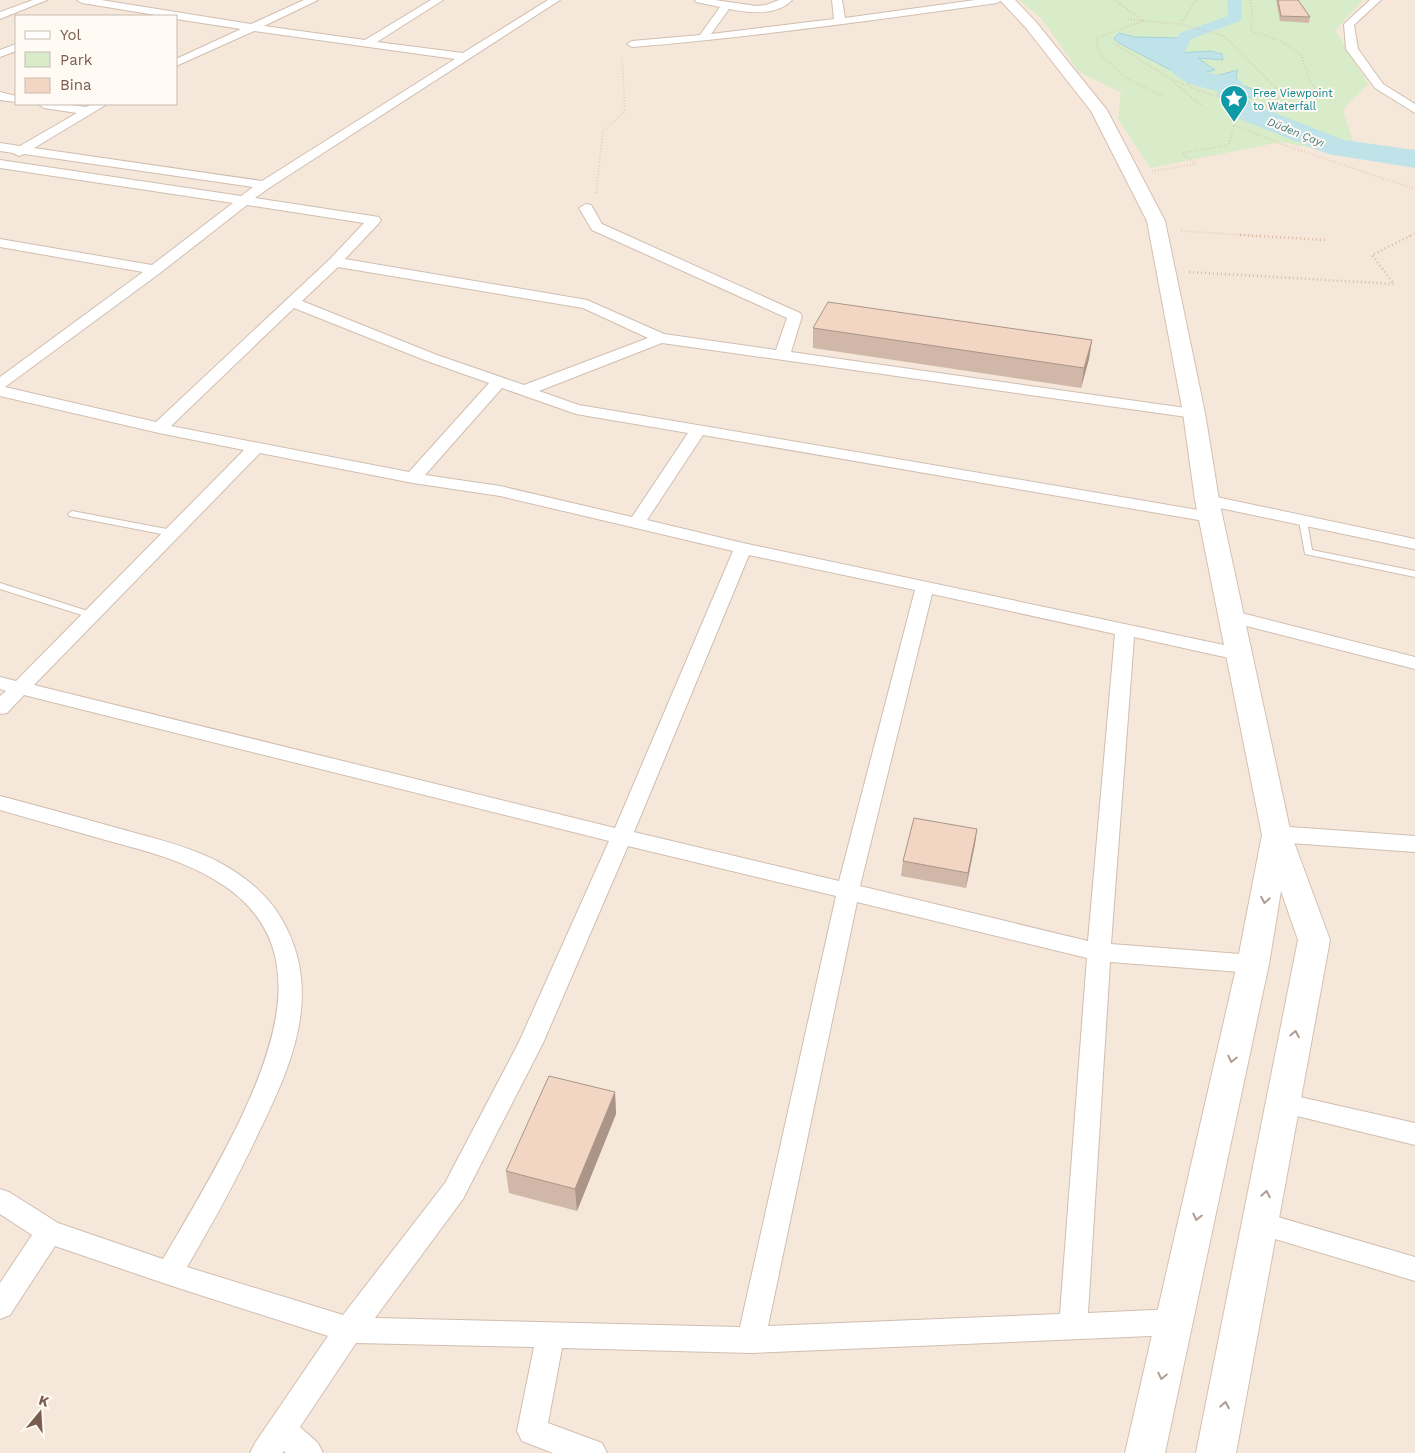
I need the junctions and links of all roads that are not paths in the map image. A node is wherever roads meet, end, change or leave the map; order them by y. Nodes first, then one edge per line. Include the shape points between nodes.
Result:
1 (42, 0) edge
2 (82, 0) edge
3 (312, 0) edge
4 (438, 0) edge
5 (555, 0) edge
6 (700, 0) edge
7 (786, 0) edge
8 (837, 0) edge
9 (997, 0) edge
10 (1007, 0) edge
11 (1376, 0) edge
12 (166, 4) dead end
13 (726, 5) junction
14 (151, 11) junction
15 (142, 15) edge
16 (175, 15) edge
17 (0, 16) edge
18 (178, 16) edge
19 (840, 23) junction
20 (253, 28) junction
21 (702, 39) junction
22 (0, 41) edge
23 (369, 42) junction
24 (632, 44) road end
25 (15, 46) edge
26 (15, 46) edge
27 (0, 54) edge
28 (466, 57) junction
29 (178, 62) edge
30 (0, 96) edge
31 (15, 99) edge
32 (50, 105) edge
33 (98, 105) edge
34 (1415, 110) edge
35 (87, 111) junction
36 (0, 147) edge
37 (22, 150) junction
38 (0, 164) edge
39 (264, 185) junction
40 (243, 201) junction
41 (586, 208) road end
42 (0, 243) edge
43 (335, 262) junction
44 (155, 270) junction
45 (292, 302) junction
46 (661, 338) junction
47 (782, 355) junction
48 (499, 382) junction
49 (0, 384) edge
50 (0, 391) edge
51 (524, 391) junction
52 (1194, 413) junction
53 (159, 428) junction
54 (698, 430) junction
55 (258, 446) junction
56 (413, 478) junction
57 (1209, 509) junction
58 (72, 514) dead end
59 (1303, 521) junction
60 (637, 523) junction
61 (172, 533) junction
62 (1415, 544) edge
63 (743, 548) junction
64 (1415, 574) edge
65 (0, 586) edge
66 (925, 586) junction
67 (92, 615) junction
68 (1230, 616) junction
69 (1125, 630) junction
70 (1238, 654) junction
71 (1415, 663) edge
72 (10, 685) edge
73 (0, 708) edge
74 (0, 802) edge
75 (1276, 834) junction
76 (622, 836) junction
77 (1415, 844) edge
78 (848, 891) junction
79 (1099, 952) junction
80 (1253, 964) junction
81 (1282, 1103) junction
82 (1415, 1134) edge
83 (0, 1200) edge
84 (1261, 1224) junction
85 (50, 1232) junction
86 (1415, 1269) edge
87 (170, 1273) junction
88 (0, 1306) edge
89 (1174, 1322) junction
90 (1072, 1326) junction
91 (349, 1330) junction
92 (550, 1334) junction
93 (751, 1340) junction
94 (273, 1442) edge
95 (308, 1453) edge
96 (592, 1453) edge
97 (1145, 1453) edge
98 (1216, 1453) edge

1 - 17 street
2 - 14 street
3 - 20 street
4 - 23 street
5 - 28 street
6 - 13 street
7 - 13 street via 767,9
8 - 19 street
9 - 19 street
10 - 52 street via 1099,110 1156,221
11 - 34 street via 1349,24 1352,48 1379,86
12 - 14 street
13 - 21 street
14 - 15 street
14 - 16 street
18 - 20 street
19 - 21 street
20 - 23 street
20 - 29 street
21 - 24 street
22 - 25 street
23 - 28 street
26 - 27 street
28 - 39 street
30 - 31 street
32 - 35 street
33 - 35 street
35 - 37 street
36 - 37 street
37 - 38 street
37 - 39 street
38 - 40 street
39 - 40 street
40 - 43 street via 374,220
40 - 44 street
41 - 47 street via 597,227 795,316
42 - 44 street
43 - 45 street
43 - 46 street via 587,304
44 - 49 street
45 - 48 street
45 - 53 street
46 - 47 street
46 - 51 street
47 - 52 street
48 - 51 street
48 - 56 street
50 - 53 street
51 - 54 street via 576,409
52 - 57 street
53 - 55 street
54 - 57 street
54 - 60 street
55 - 56 street
55 - 61 street
56 - 60 street via 500,491
57 - 59 street
57 - 68 street
58 - 61 lane
59 - 62 street
59 - 64 lane via 1308,552
60 - 63 street
61 - 67 street
63 - 66 street
63 - 76 street
65 - 67 lane
66 - 69 street
66 - 78 street
67 - 72 street
68 - 70 street
68 - 71 street
69 - 70 street
69 - 79 street
70 - 75 street
72 - 73 street
72 - 76 street
74 - 87 street via 166,849 213,867 251,894 266,911 287,953 291,1003 287,1029 271,1082
75 - 77 street
75 -> 80 street
81 -> 75 street via 1314,940
76 - 78 street
76 - 91 street via 531,1043 454,1191
78 - 79 street
78 - 93 street
79 - 80 street
79 - 90 street
80 -> 89 street
81 - 82 street
84 -> 81 street
83 - 85 street
84 - 86 street
98 -> 84 street
85 - 87 street
85 - 88 street
87 - 91 street
89 - 90 street
89 -> 97 street
90 - 93 street
91 - 92 street
91 - 94 street
92 - 93 street
92 - 96 street via 532,1431
94 - 95 street

